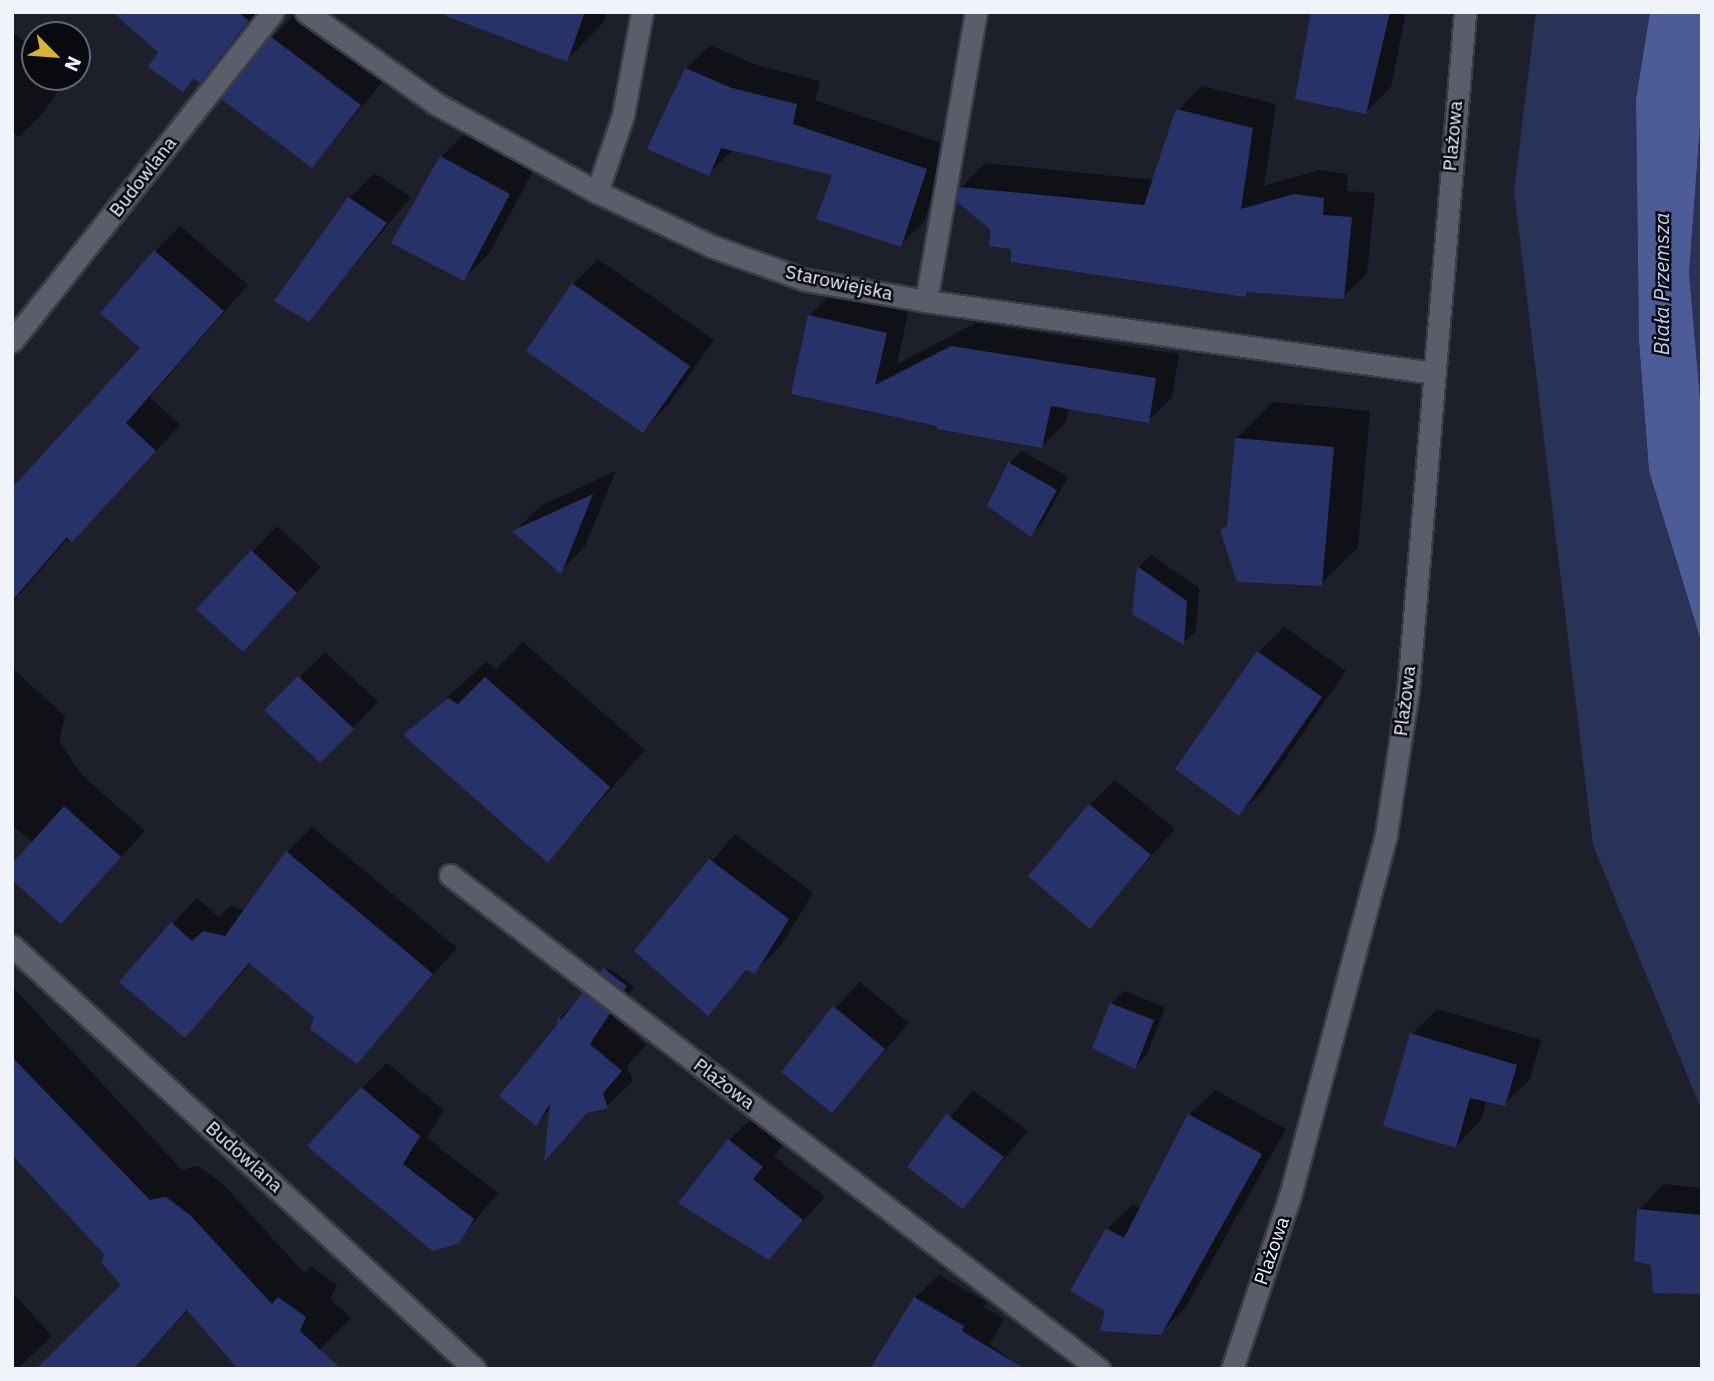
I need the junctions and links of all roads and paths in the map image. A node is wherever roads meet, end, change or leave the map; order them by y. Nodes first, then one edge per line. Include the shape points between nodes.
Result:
1 (273, 12) edge
2 (306, 12) edge
3 (642, 12) edge
4 (976, 12) edge
5 (1465, 12) edge
6 (597, 191) junction
7 (926, 301) junction
8 (12, 341) edge
9 (1434, 373) junction
10 (450, 875) dead end
11 (12, 946) edge
12 (475, 1369) edge
13 (1099, 1369) edge
14 (1232, 1369) edge

1 - 8 street, Budowlana
2 - 6 street, Starowiejska via 435,103
3 - 6 street via 623,115
4 - 7 street
5 - 9 street, Plażowa
6 - 7 street, Starowiejska via 711,246 806,280
7 - 9 street, Starowiejska
9 - 14 street, Plażowa via 1409,690 1386,834 1290,1196
10 - 13 street, Plażowa
11 - 12 street, Budowlana

